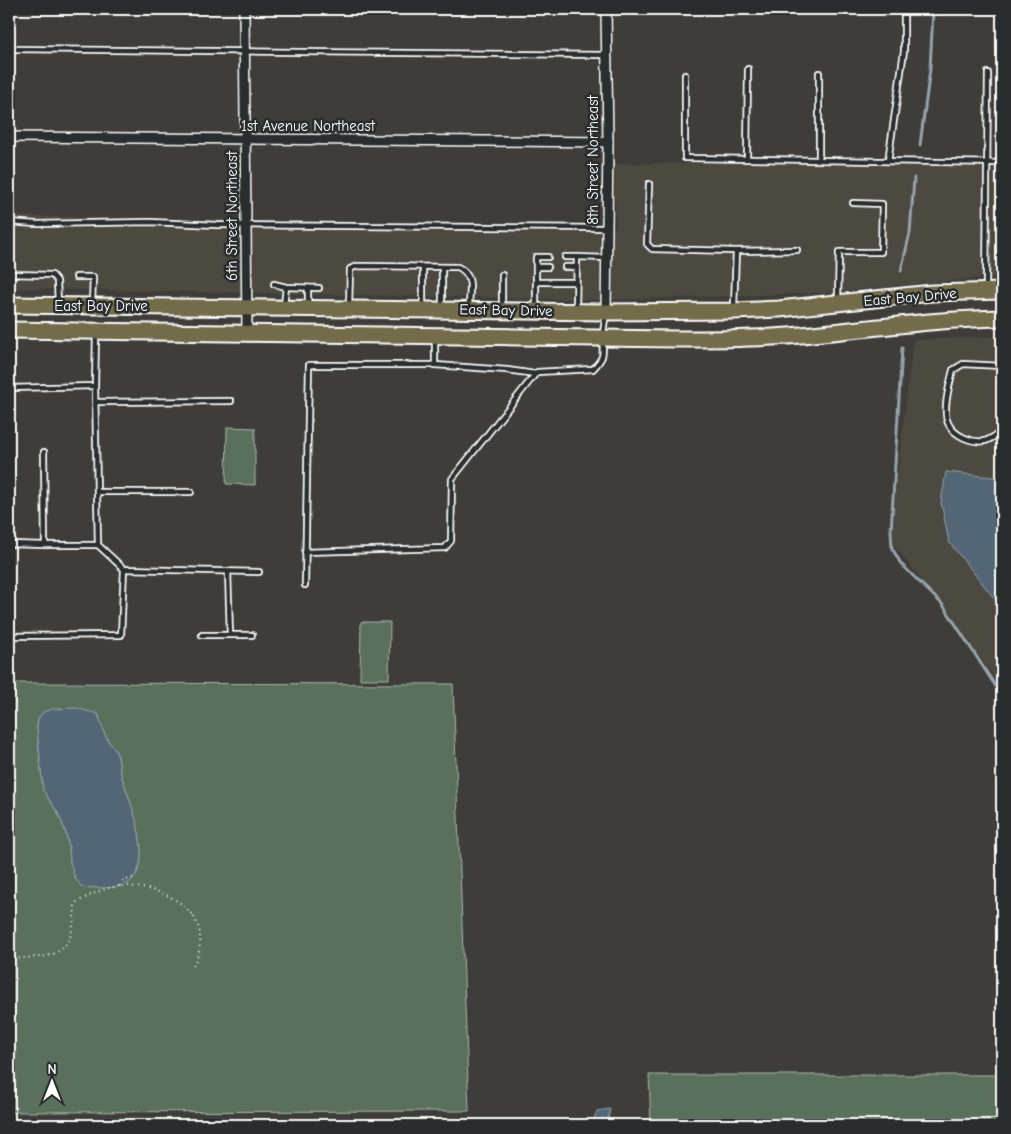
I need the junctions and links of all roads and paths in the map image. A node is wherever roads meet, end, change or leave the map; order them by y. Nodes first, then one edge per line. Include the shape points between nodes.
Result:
1 (244, 9) edge
2 (606, 9) edge
3 (904, 9) edge
4 (9, 49) edge
5 (245, 51) junction
6 (607, 55) junction
7 (748, 68) dead end
8 (819, 73) dead end
9 (988, 73) dead end
10 (685, 75) dead end
11 (9, 137) edge
12 (246, 139) junction
13 (608, 142) junction
14 (747, 159) junction
15 (818, 160) junction
16 (888, 161) junction
17 (988, 162) junction
18 (1002, 162) edge
19 (649, 184) dead end
20 (853, 203) dead end
21 (9, 222) edge
22 (246, 225) junction
23 (607, 228) junction
24 (797, 250) dead end
25 (736, 251) junction
26 (548, 257) dead end
27 (565, 257) dead end
28 (577, 257) junction
29 (607, 258) junction
30 (423, 267) junction
31 (442, 267) junction
32 (536, 267) junction
33 (548, 267) dead end
34 (565, 267) dead end
35 (577, 267) junction
36 (9, 274) edge
37 (502, 275) dead end
38 (76, 277) dead end
39 (536, 282) junction
40 (576, 282) junction
41 (274, 284) dead end
42 (286, 287) junction
43 (308, 288) junction
44 (319, 288) dead end
45 (986, 291) junction
46 (1002, 291) edge
47 (838, 303) junction
48 (9, 305) edge
49 (58, 305) junction
50 (92, 306) junction
51 (246, 306) junction
52 (284, 307) junction
53 (308, 308) junction
54 (349, 308) junction
55 (423, 309) junction
56 (442, 309) junction
57 (469, 310) junction
58 (502, 310) junction
59 (536, 311) junction
60 (576, 311) junction
61 (734, 311) junction
62 (606, 312) junction
63 (1002, 318) edge
64 (9, 330) edge
65 (96, 331) junction
66 (247, 332) junction
67 (435, 335) junction
68 (602, 338) junction
69 (435, 365) junction
70 (1002, 366) edge
71 (535, 374) junction
72 (95, 386) junction
73 (9, 388) edge
74 (231, 401) dead end
75 (96, 402) junction
76 (1002, 432) edge
77 (44, 452) dead end
78 (97, 492) junction
79 (191, 492) dead end
80 (9, 544) edge
81 (45, 544) junction
82 (98, 544) junction
83 (306, 552) junction
84 (124, 569) junction
85 (228, 572) junction
86 (259, 572) dead end
87 (305, 585) dead end
88 (230, 634) junction
89 (252, 634) dead end
90 (9, 636) edge
91 (202, 636) dead end
92 (135, 877) dead end
93 (120, 886) junction
94 (9, 961) edge
95 (193, 966) dead end

1 - 5 street, 6th Street Northeast
2 - 6 street, 8th Street Northeast
3 - 16 lane via 904,51
4 - 5 lane
5 - 6 lane
5 - 12 street, 6th Street Northeast
6 - 13 street, 8th Street Northeast
7 - 14 lane
8 - 15 lane
9 - 17 lane
10 - 14 lane via 685,158
11 - 12 street, 1st Avenue Northeast
12 - 13 street, 1st Avenue Northeast
12 - 22 street, 6th Street Northeast
13 - 23 street, 8th Street Northeast
14 - 15 lane
15 - 16 lane
16 - 17 lane
17 - 18 lane
17 - 45 lane
19 - 25 lane via 647,244 652,249
20 - 47 lane via 882,204 881,252 839,252
21 - 22 lane
22 - 23 lane
22 - 51 street, 6th Street Northeast
23 - 29 street, 8th Street Northeast
24 - 25 lane
25 - 61 lane
26 - 32 lane via 536,257
27 - 28 lane
28 - 29 lane
28 - 35 lane
29 - 62 street, 8th Street Northeast
30 - 31 lane
30 - 54 lane via 357,266 350,269
30 - 55 lane
31 - 56 lane
31 - 57 lane via 458,267 466,271 469,276
32 - 33 lane
32 - 39 lane
34 - 35 lane
35 - 40 lane
36 - 49 lane via 52,275 57,280
37 - 58 lane
38 - 50 lane via 93,277
39 - 40 lane
39 - 59 lane
40 - 60 lane
41 - 42 lane
42 - 43 lane
42 - 52 lane
43 - 44 lane
43 - 53 lane
45 - 46 main road, East Bay Drive
45 - 47 main road, East Bay Drive
47 - 61 main road, East Bay Drive
48 - 49 main road, East Bay Drive
49 - 50 main road, East Bay Drive
50 - 51 main road, East Bay Drive
51 - 52 main road, East Bay Drive
51 - 66 street, 6th Street Northeast
52 - 53 main road, East Bay Drive
53 - 54 main road, East Bay Drive
54 - 55 main road, East Bay Drive
55 - 56 main road, East Bay Drive
56 - 57 main road, East Bay Drive
57 - 58 main road, East Bay Drive
58 - 59 main road, East Bay Drive
59 - 60 main road, East Bay Drive
60 - 62 main road, East Bay Drive
61 - 62 main road, East Bay Drive
62 - 68 lane
63 - 68 main road, East Bay Drive via 800,335
64 - 65 main road, East Bay Drive
65 - 66 main road, East Bay Drive
65 - 72 lane
66 - 67 main road, East Bay Drive
67 - 68 main road, East Bay Drive
67 - 69 lane
68 - 71 lane via 602,360 593,369
69 - 71 lane
69 - 83 lane via 309,365
70 - 76 lane via 963,364 953,370 946,401 948,424 958,434 970,440 986,440
71 - 83 lane via 452,479 452,541 445,548
72 - 73 lane
72 - 75 lane
74 - 75 lane
75 - 78 lane
77 - 81 lane
78 - 79 lane
78 - 82 lane
80 - 81 lane
81 - 82 lane
82 - 84 lane
83 - 87 lane
84 - 85 lane
84 - 90 lane via 121,635
85 - 86 lane
85 - 88 lane
88 - 89 lane
88 - 91 lane
92 - 93 path via 123,881
93 - 94 path via 108,888 75,904 70,940 60,951 43,957 21,957
93 - 95 path via 165,894 188,909 196,919 199,938

